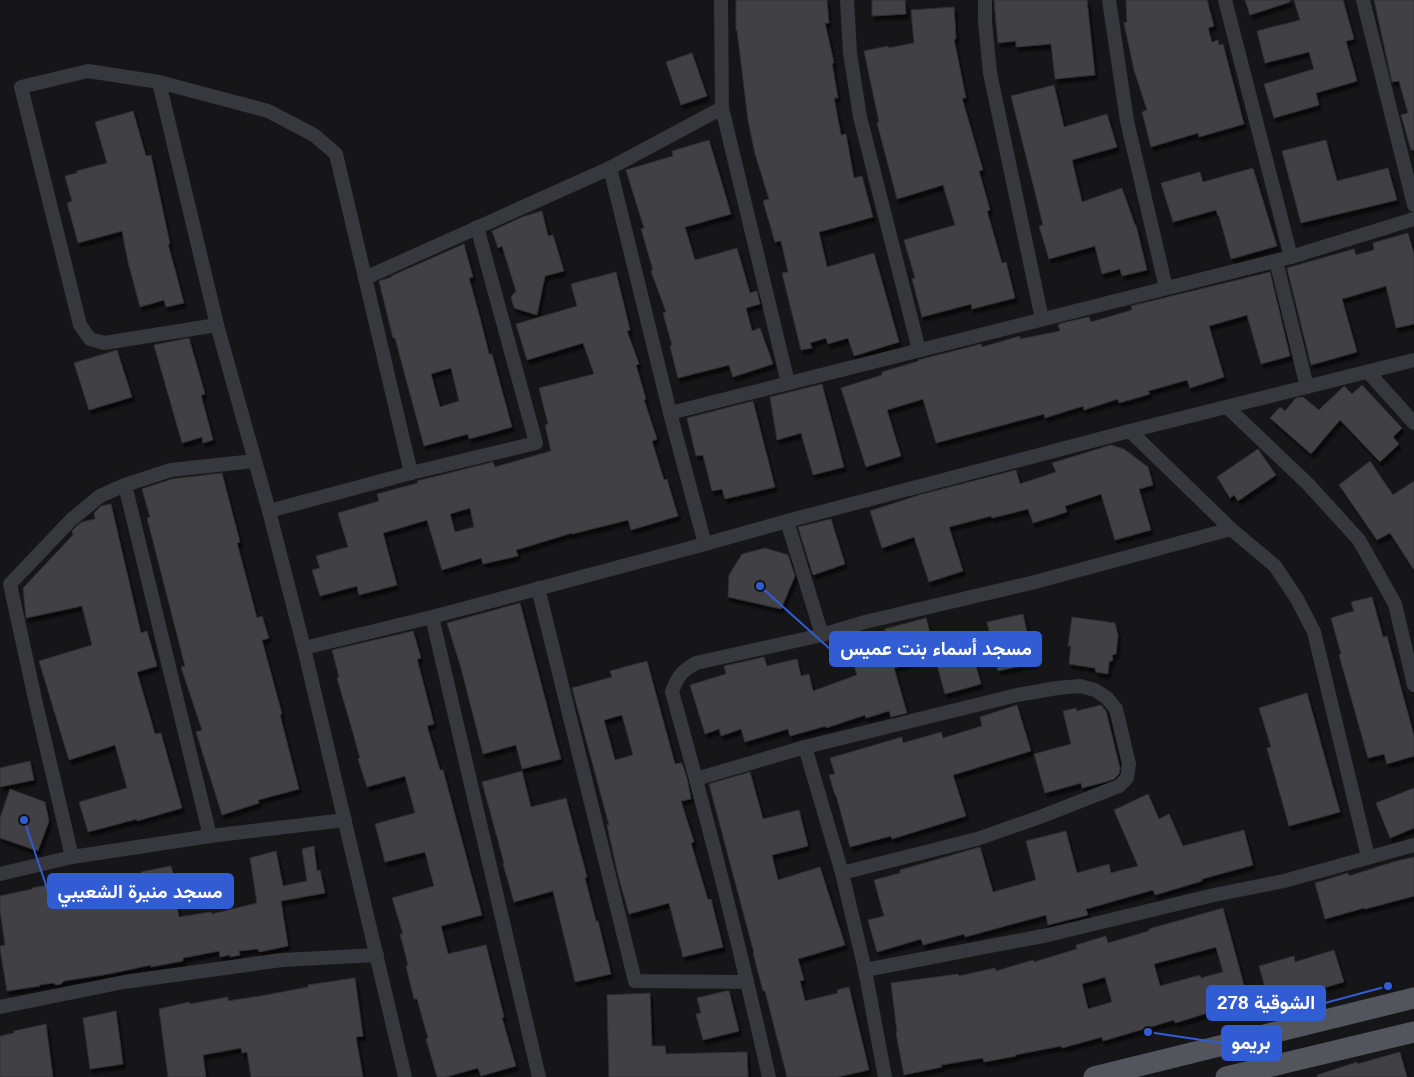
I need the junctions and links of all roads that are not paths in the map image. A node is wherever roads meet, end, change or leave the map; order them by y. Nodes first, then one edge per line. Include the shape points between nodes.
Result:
1 (722, 0) edge
2 (847, 0) edge
3 (985, 0) edge
4 (1109, 0) edge
5 (1225, 0) edge
6 (1363, 0) edge
7 (159, 82) junction
8 (722, 108) junction
9 (610, 168) junction
10 (1414, 205) edge
11 (1414, 219) edge
12 (477, 227) junction
13 (1291, 257) junction
14 (1276, 261) junction
15 (365, 278) junction
16 (1166, 288) junction
17 (1042, 319) junction
18 (217, 325) junction
19 (919, 350) junction
20 (1414, 360) edge
21 (1368, 372) junction
22 (788, 383) junction
23 (1307, 387) junction
24 (1227, 407) junction
25 (670, 413) junction
26 (1414, 423) edge
27 (1130, 431) junction
28 (254, 461) junction
29 (411, 473) junction
30 (125, 484) junction
31 (269, 511) junction
32 (787, 520) junction
33 (1231, 529) junction
34 (705, 544) junction
35 (538, 588) junction
36 (432, 617) junction
37 (822, 635) junction
38 (304, 648) junction
39 (1414, 685) edge
40 (805, 747) junction
41 (696, 779) junction
42 (345, 820) junction
43 (210, 836) junction
44 (1414, 845) edge
45 (72, 857) junction
46 (1368, 858) junction
47 (842, 873) junction
48 (0, 874) edge
49 (377, 955) junction
50 (864, 970) junction
51 (747, 982) junction
52 (1414, 998) edge
53 (0, 1007) edge
54 (1414, 1032) edge
55 (405, 1077) edge
56 (539, 1077) edge
57 (769, 1077) edge
58 (885, 1077) edge
59 (1094, 1077) edge
60 (1226, 1077) edge

1 - 8 street
2 - 19 street via 850,52 860,117
3 - 17 street via 990,73
4 - 16 street via 1127,121
5 - 13 street
6 - 10 street
7 - 15 street via 268,111 314,135 336,154
7 - 18 street
7 - 18 street via 88,71 21,87 80,325 90,339 104,343
8 - 9 street
8 - 22 street
9 - 12 street
9 - 25 street
11 - 13 street
12 - 15 street
12 - 29 street via 536,444
13 - 14 street
14 - 16 street
14 - 23 street
15 - 29 street
16 - 17 street
17 - 19 street
18 - 28 street
19 - 22 street
20 - 21 street
21 - 23 street
21 - 26 street
22 - 25 street
23 - 24 street
24 - 27 street
24 - 39 street via 1308,484 1359,540 1395,604
25 - 34 street
27 - 32 street
27 - 33 street
28 - 30 street via 171,470
28 - 31 street
29 - 31 street
30 - 43 street
30 - 45 street via 100,496 71,520 10,584
31 - 38 street
32 - 34 street
32 - 37 street
33 - 37 street
33 - 46 street via 1275,566 1298,599 1314,632
34 - 35 street
35 - 36 street
35 - 51 street via 635,981
36 - 38 street
36 - 56 street
37 - 41 street via 686,669 672,692
38 - 42 street
40 - 41 street
40 - 47 street
40 - 47 street via 1057,688 1080,686 1095,690 1116,709 1129,764 1127,778 1119,786 977,839
41 - 51 street
42 - 43 street
42 - 49 street
43 - 45 street
44 - 46 street
45 - 48 street
46 - 50 street via 1284,881 1048,935
47 - 50 street
49 - 53 street via 282,960 124,982
49 - 55 street
50 - 58 street
51 - 57 street
52 - 59 main road
54 - 60 main road

